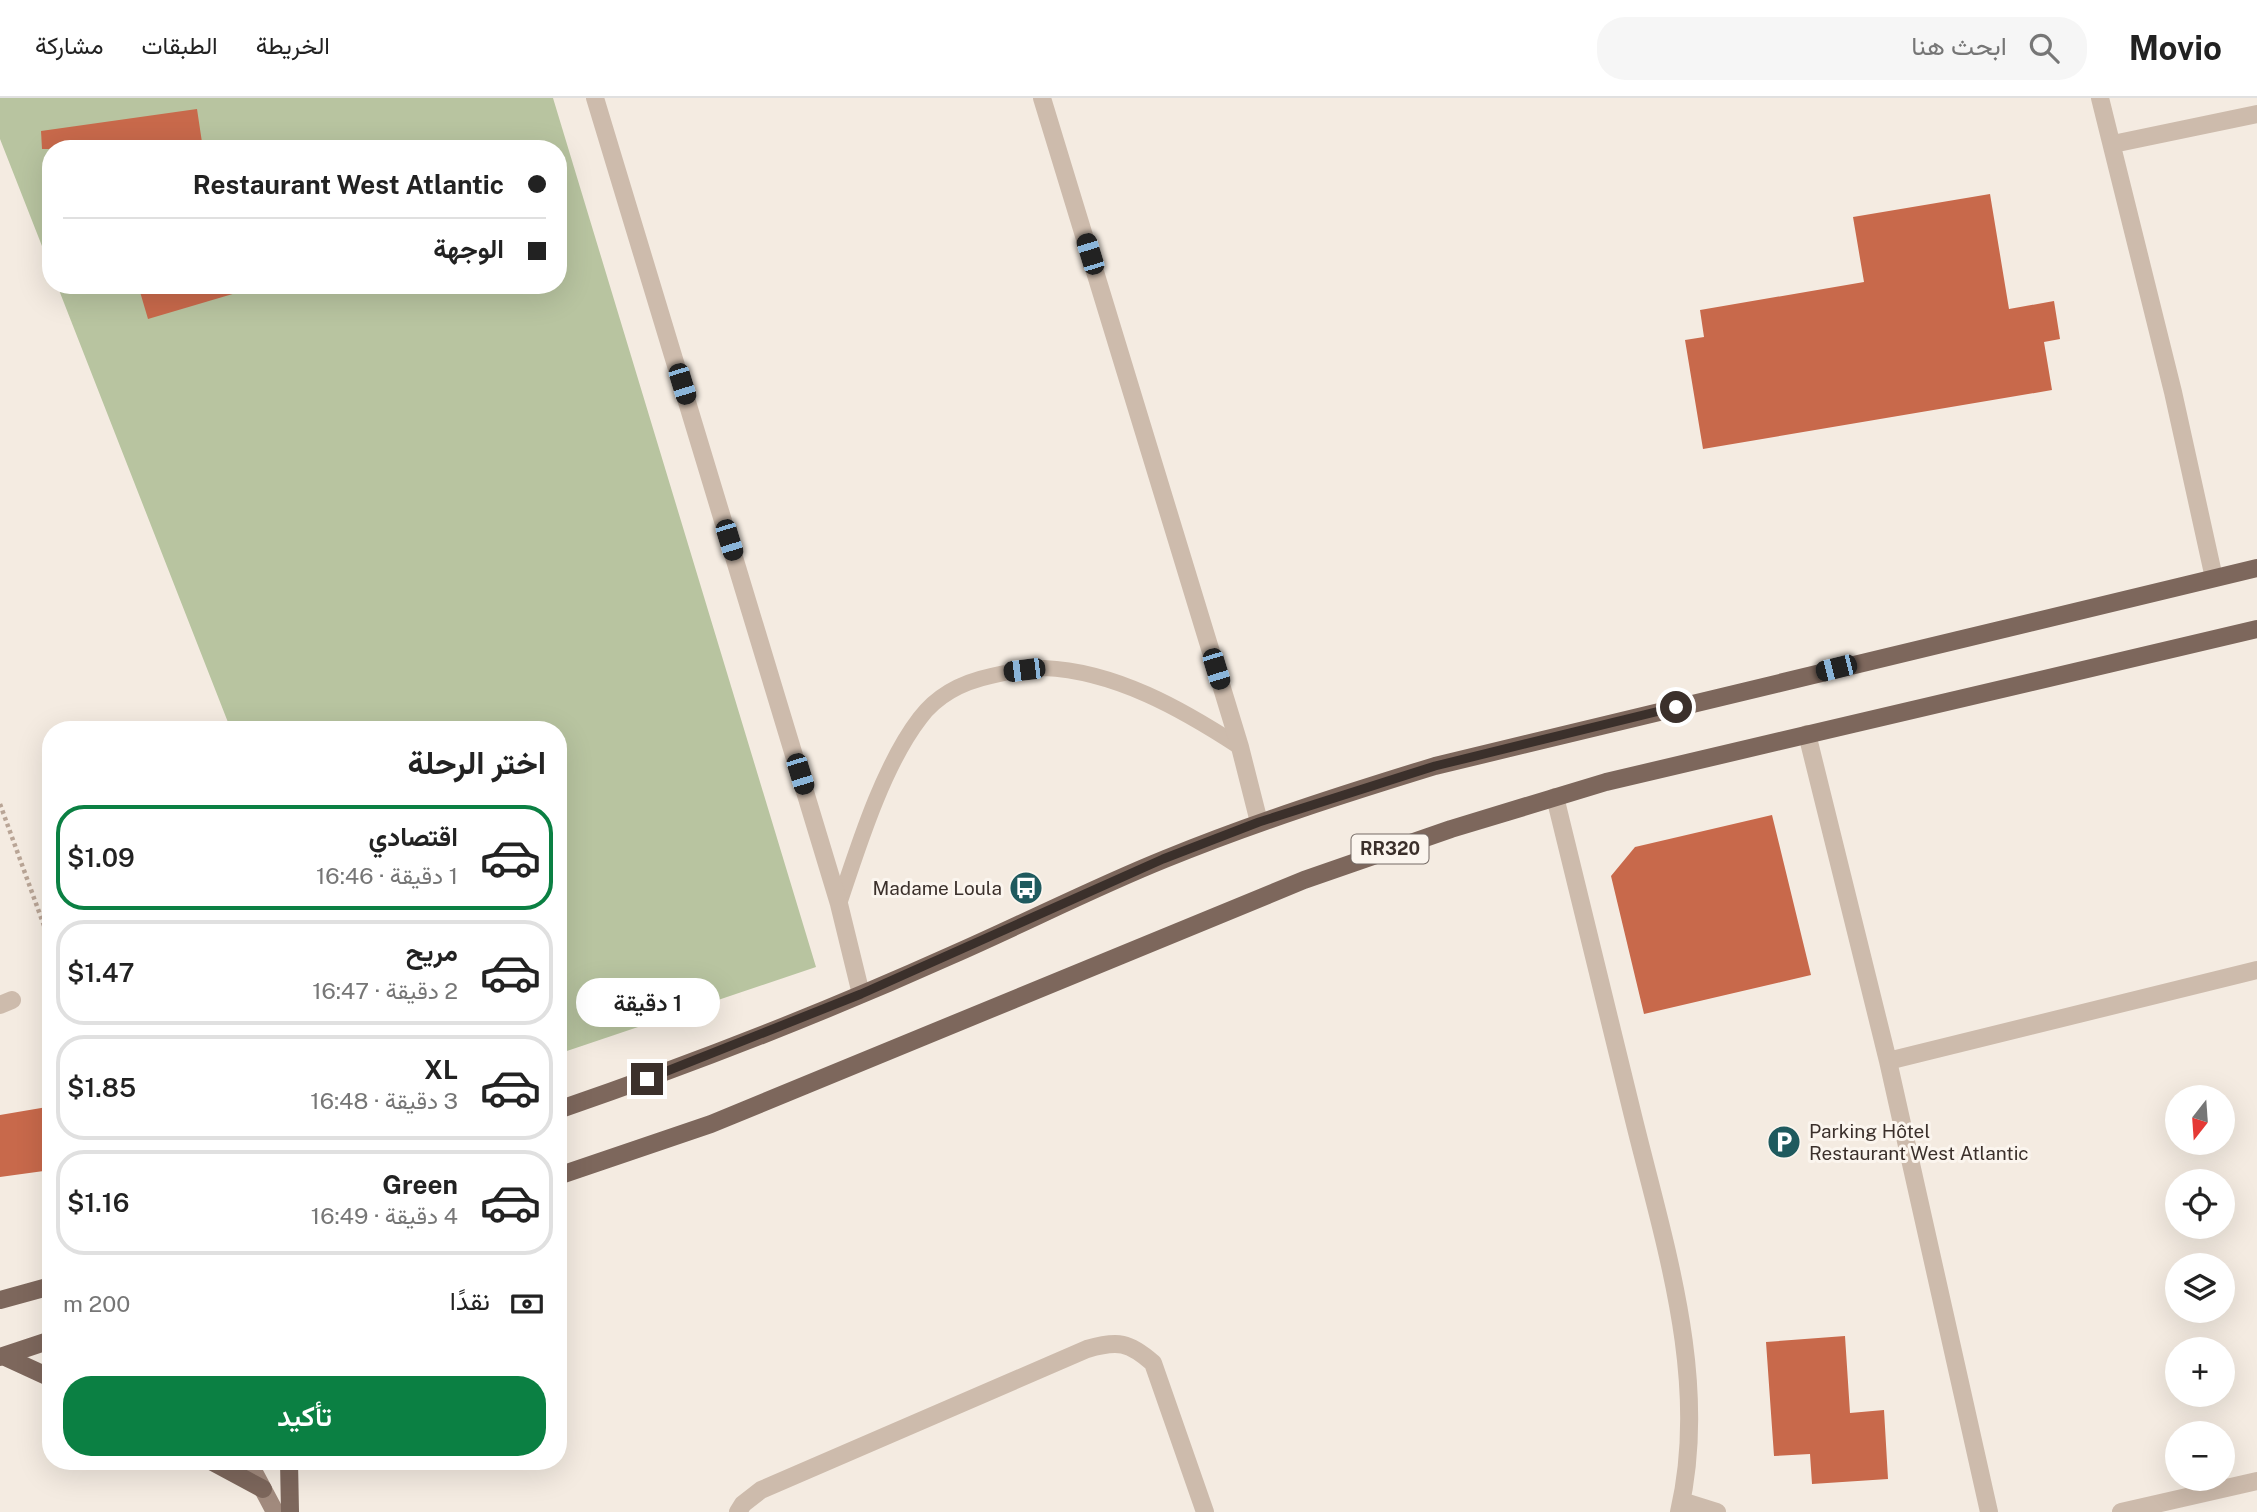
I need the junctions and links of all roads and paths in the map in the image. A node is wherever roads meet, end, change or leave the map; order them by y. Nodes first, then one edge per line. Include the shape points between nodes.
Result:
1 (595, 98) edge
2 (1042, 98) edge
3 (2100, 98) edge
4 (2257, 114) edge
5 (2113, 144) junction
6 (2257, 568) edge
7 (2214, 578) junction
8 (2257, 629) edge
9 (1807, 734) junction
10 (1240, 747) junction
11 (1555, 797) junction
12 (0, 804) edge
13 (1259, 822) junction
14 (839, 904) junction
15 (42, 919) edge
16 (2257, 970) edge
17 (861, 994) junction
18 (1888, 1061) junction
19 (567, 1107) edge
20 (567, 1174) edge
21 (42, 1288) edge
22 (0, 1300) edge
23 (42, 1343) edge
24 (2, 1356) edge
25 (42, 1374) edge
26 (228, 1470) edge
27 (253, 1470) edge
28 (289, 1470) edge
29 (2257, 1481) edge
30 (263, 1489) junction
31 (1681, 1507) edge
32 (275, 1512) edge
33 (290, 1512) edge
34 (738, 1512) edge
35 (1205, 1512) edge
36 (1717, 1512) edge
37 (1989, 1512) edge
38 (2121, 1512) edge

1 - 14 street
2 - 10 street
3 - 5 street
4 - 5 street
5 - 7 street
6 - 7 main road
7 - 13 main road via 1435,766
8 - 9 main road, RR320
9 - 11 main road, RR320
9 - 18 street
10 - 13 street
10 - 14 lane via 1193,716 1090,675 1043,668 972,680 941,696 907,739 873,811
11 - 20 main road, RR320 via 1304,880 711,1124
11 - 31 street via 1678,1307 1688,1404
12 - 15 path
13 - 17 main road via 1163,859
14 - 17 street
16 - 18 street
17 - 19 main road
18 - 37 street
21 - 22 main road
23 - 24 main road
24 - 25 main road
26 - 30 main road
27 - 30 street
28 - 33 main road
29 - 38 street
30 - 32 street
31 - 36 street
34 - 35 street via 761,1489 1110,1342 1135,1347 1153,1363

